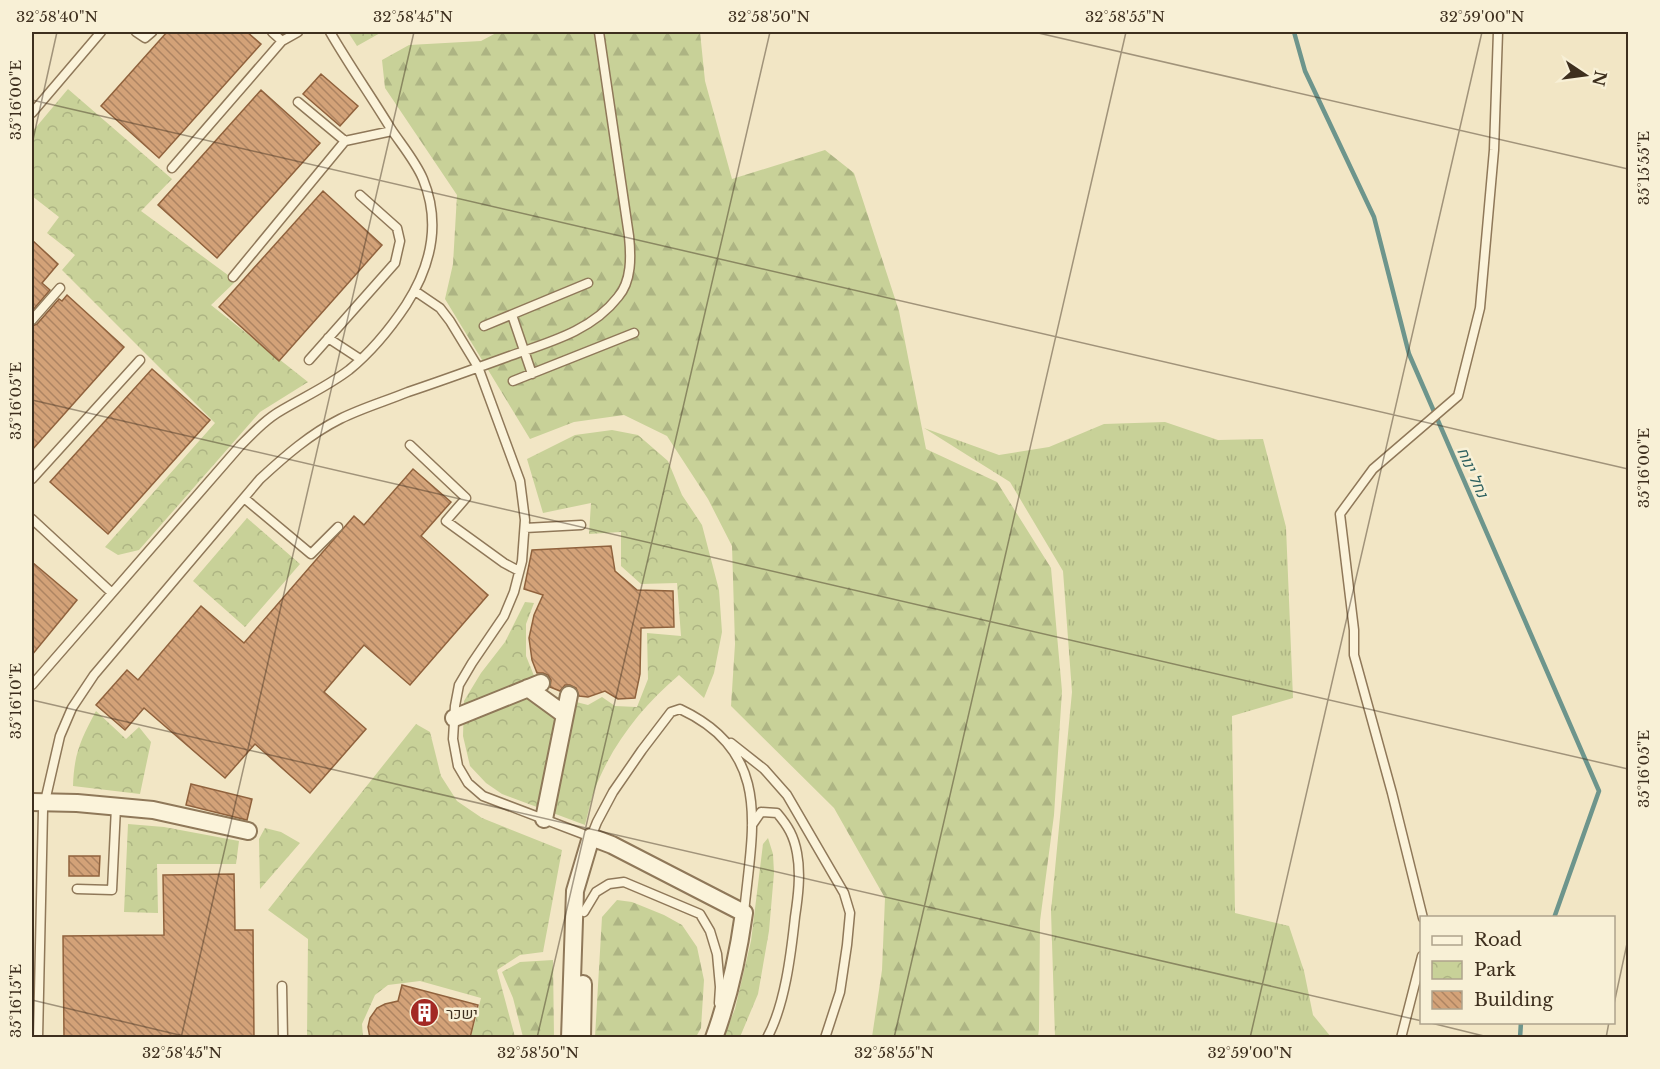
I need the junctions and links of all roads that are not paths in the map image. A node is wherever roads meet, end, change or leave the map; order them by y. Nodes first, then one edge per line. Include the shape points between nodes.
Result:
1 (101, 32) edge
2 (136, 32) edge
3 (152, 32) edge
4 (272, 32) edge
5 (298, 32) edge
6 (330, 32) edge
7 (599, 32) edge
8 (1497, 32) edge
9 (282, 41) junction
10 (298, 102) dead end
11 (32, 113) edge
12 (392, 130) junction
13 (345, 141) junction
14 (172, 168) dead end
15 (360, 195) dead end
16 (233, 277) dead end
17 (588, 284) dead end
18 (60, 288) dead end
19 (415, 291) junction
20 (512, 315) junction
21 (32, 320) edge
22 (484, 326) dead end
23 (634, 333) dead end
24 (328, 338) junction
25 (524, 351) junction
26 (140, 360) dead end
27 (309, 360) dead end
28 (360, 360) junction
29 (478, 367) junction
30 (532, 374) junction
31 (513, 381) dead end
32 (410, 445) dead end
33 (32, 479) edge
34 (244, 498) junction
35 (32, 519) edge
36 (581, 525) dead end
37 (338, 527) dead end
38 (525, 528) junction
39 (519, 571) junction
40 (112, 593) junction
41 (32, 685) edge
42 (569, 695) dead end
43 (565, 715) junction
44 (454, 718) junction
45 (724, 738) junction
46 (38, 802) edge
47 (116, 807) junction
48 (544, 819) junction
49 (752, 825) junction
50 (248, 831) dead end
51 (591, 837) junction
52 (77, 889) dead end
53 (584, 912) junction
54 (744, 913) junction
55 (1423, 916) edge
56 (1420, 964) edge
57 (282, 986) dead end
58 (716, 1032) edge
59 (38, 1038) edge
60 (283, 1038) edge
61 (570, 1038) edge
62 (582, 1038) edge
63 (767, 1038) edge
64 (825, 1038) edge
65 (1401, 1038) edge

1 - 11 lane
2 - 3 lane via 145,38
4 - 9 lane
5 - 9 lane
6 - 12 lane
7 - 25 lane via 629,236 631,258 627,278 620,296 608,309 574,333
8 - 55 lane via 1494,150 1480,308 1458,396 1374,469 1340,514 1354,655
9 - 14 lane
10 - 13 lane
12 - 13 lane
12 - 19 lane via 422,178 431,208 432,236
13 - 16 lane
15 - 24 lane via 397,228 400,241 395,263
17 - 20 lane
18 - 21 lane
19 - 28 lane
19 - 29 lane via 440,308
20 - 22 lane
20 - 25 lane
23 - 30 lane
24 - 27 lane
24 - 28 lane
25 - 29 lane
25 - 30 lane
26 - 33 lane
28 - 40 lane via 260,427
29 - 34 lane via 341,419 284,457
29 - 38 lane via 520,481
30 - 31 lane
32 - 39 lane via 466,498 446,520
34 - 37 lane via 311,555
34 - 46 lane via 94,675 72,708
35 - 40 lane
36 - 38 lane
38 - 39 lane
39 - 44 lane via 504,616 459,685
40 - 41 lane
42 - 43 street
43 - 44 street via 534,686
43 - 48 street
44 - 48 lane via 458,766 468,783 483,796
45 - 49 lane via 747,779
45 - 51 lane via 696,716 680,709 671,712 613,792
45 - 64 lane via 764,769 787,795 844,893 850,913 847,945 840,992
46 - 47 street
46 - 59 lane via 43,810
47 - 50 street via 153,810
47 - 52 lane via 112,890
48 - 51 lane
49 - 54 lane
49 - 63 lane via 762,812 777,813 790,828 798,855 792,951
51 - 53 street
51 - 54 street
51 - 61 street via 575,891
53 - 58 lane via 596,892 609,884 624,882 700,914 717,954 720,987
53 - 62 street
54 - 58 street
56 - 65 lane
57 - 60 lane

